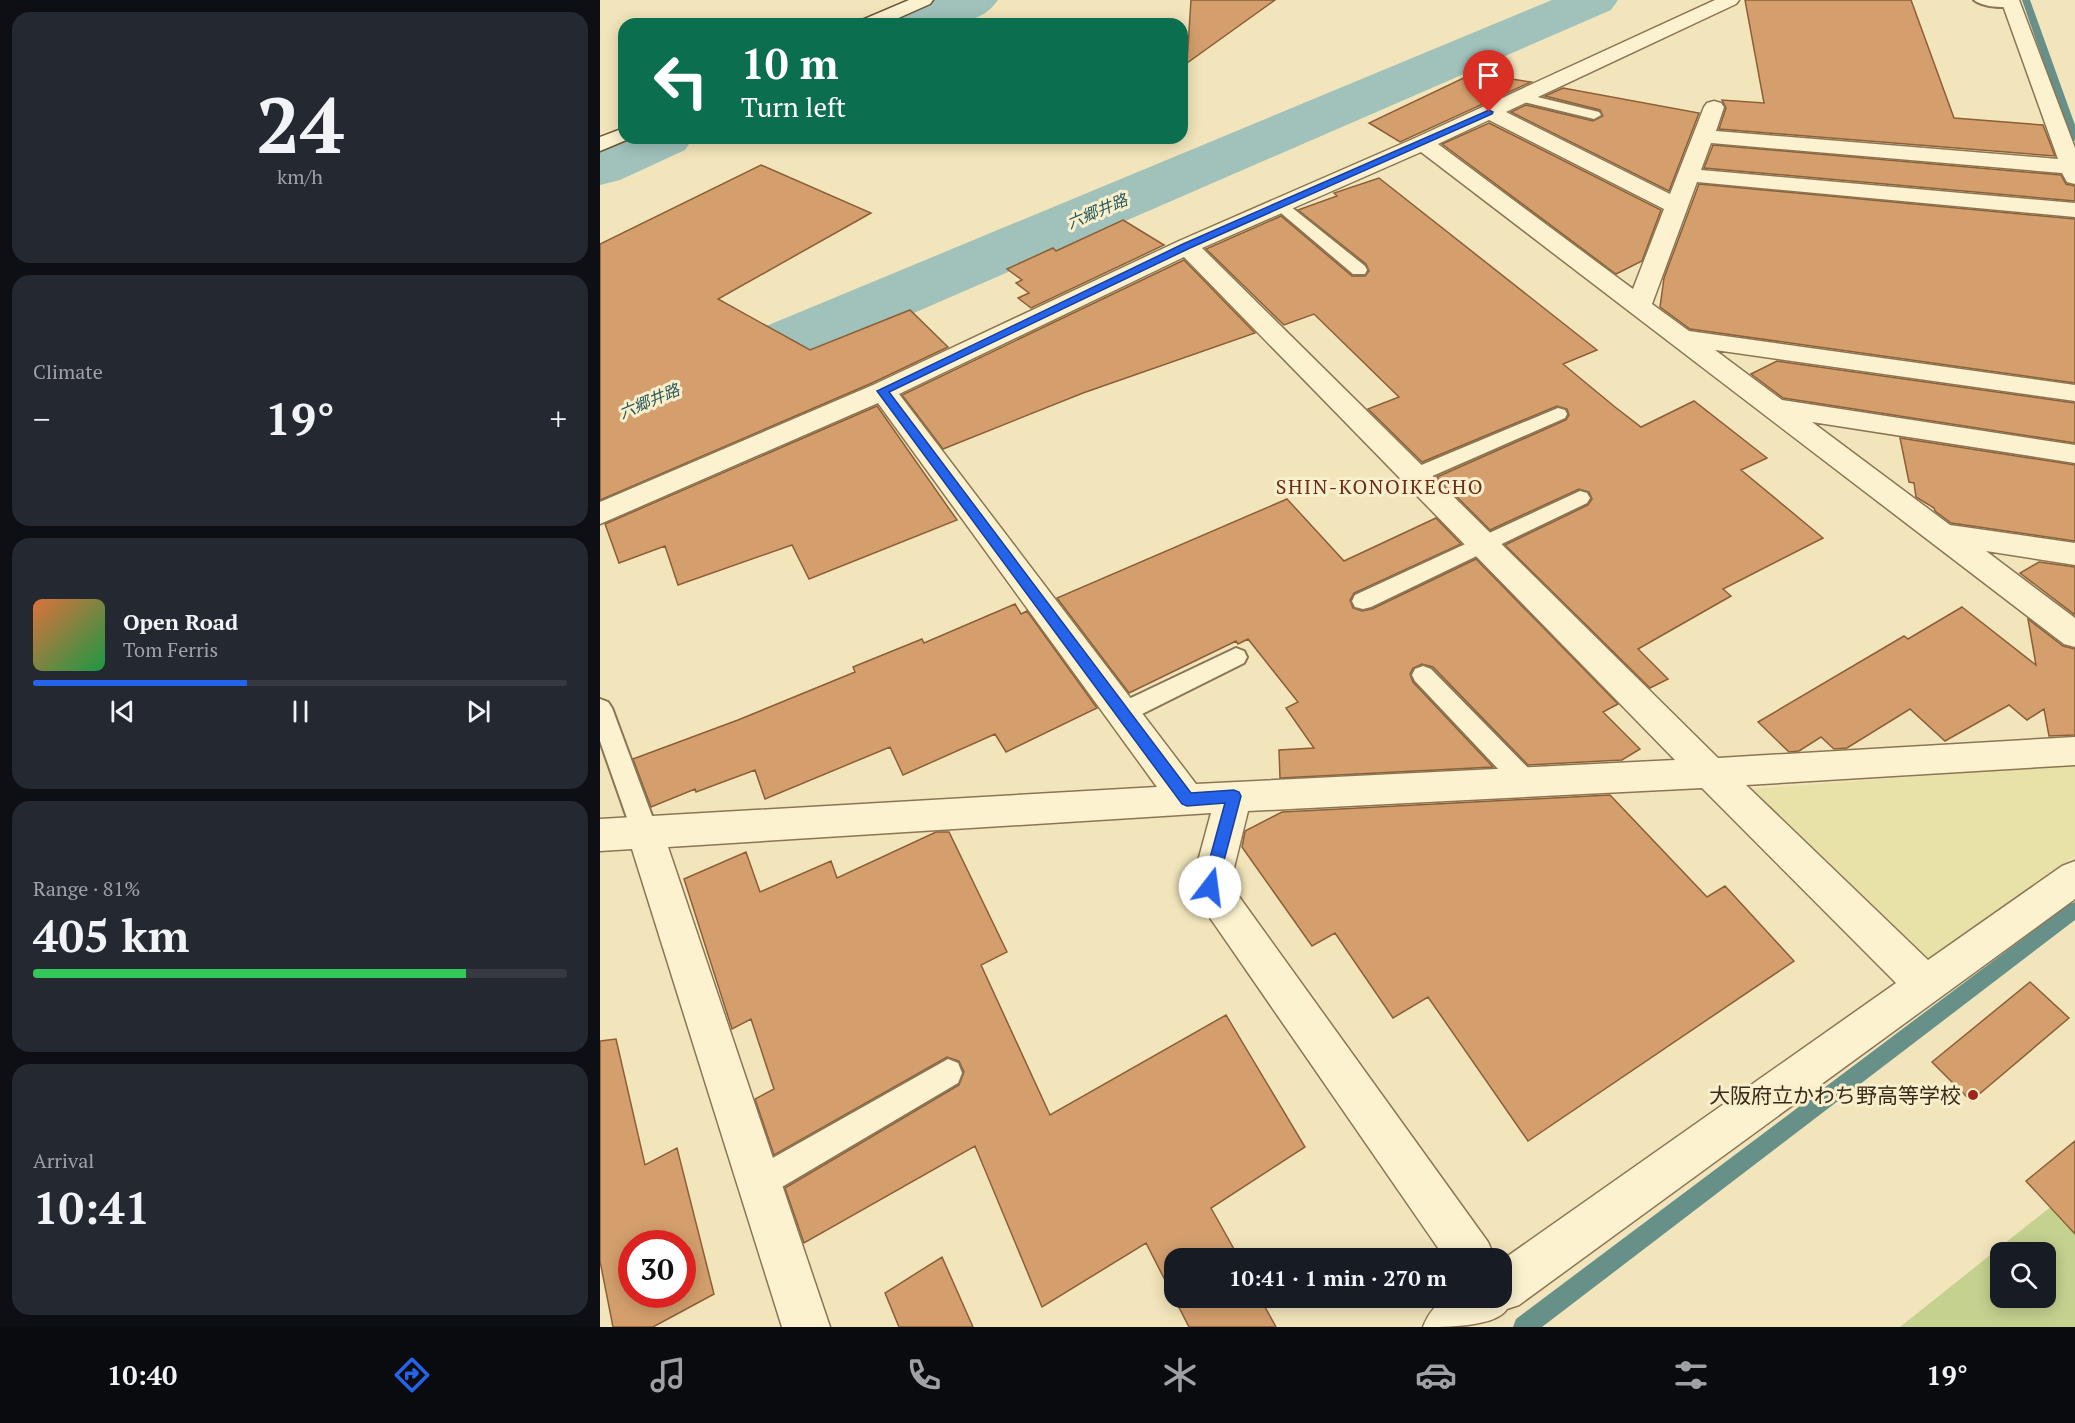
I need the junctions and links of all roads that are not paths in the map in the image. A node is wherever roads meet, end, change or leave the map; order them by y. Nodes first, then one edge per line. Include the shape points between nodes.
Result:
1 (924, 0) edge
2 (1730, 0) edge
3 (1980, 0) edge
4 (2010, 1) edge
5 (883, 18) edge
6 (1521, 97) junction
7 (1714, 106) dead end
8 (1489, 112) junction
9 (1594, 115) dead end
10 (1703, 136) junction
11 (618, 137) edge
12 (1423, 143) junction
13 (600, 145) edge
14 (2073, 172) edge
15 (1688, 175) junction
16 (1280, 205) junction
17 (1676, 206) junction
18 (2075, 210) edge
19 (1186, 246) junction
20 (1359, 270) dead end
21 (1639, 306) junction
22 (1680, 338) junction
23 (883, 391) junction
24 (2075, 393) edge
25 (1774, 408) junction
26 (1558, 414) dead end
27 (2075, 454) edge
28 (1414, 476) junction
29 (1580, 498) dead end
30 (600, 514) edge
31 (1943, 535) junction
32 (1483, 545) junction
33 (2075, 554) edge
34 (1364, 601) dead end
35 (2075, 634) edge
36 (1236, 657) dead end
37 (1423, 675) dead end
38 (600, 708) edge
39 (1122, 713) junction
40 (2075, 751) edge
41 (1710, 773) junction
42 (1526, 783) junction
43 (1234, 796) junction
44 (1187, 800) junction
45 (645, 832) junction
46 (600, 835) edge
47 (2075, 878) edge
48 (1926, 985) junction
49 (948, 1073) dead end
50 (759, 1183) junction
51 (1465, 1248) edge
52 (1512, 1281) edge
53 (1474, 1308) edge
54 (806, 1327) edge
55 (1447, 1327) edge

1 - 5 street
2 - 6 street
3 - 4 lane
4 - 14 street
6 - 8 street
6 - 9 lane
7 - 10 street
8 - 12 street
8 - 17 street
10 - 14 street
10 - 15 street
11 - 13 street
12 - 16 street
12 - 21 street
15 - 17 street
15 - 18 street
16 - 19 street
16 - 20 lane
17 - 21 street
19 - 23 street
19 - 28 street
21 - 22 street
22 - 24 street
22 - 25 street
23 - 30 street
23 - 39 street
25 - 27 street
25 - 31 street
26 - 28 lane
28 - 32 street
29 - 32 lane
31 - 33 street
31 - 35 street
32 - 34 lane
32 - 41 street
36 - 39 lane
37 - 42 lane
38 - 45 lane
39 - 44 street
40 - 41 street
41 - 42 street
41 - 48 street
42 - 43 street
43 - 44 street
43 - 51 street via 1210,887
44 - 45 street
45 - 46 street
45 - 50 street
47 - 48 street
48 - 52 street
49 - 50 lane
50 - 54 street
53 - 55 street

